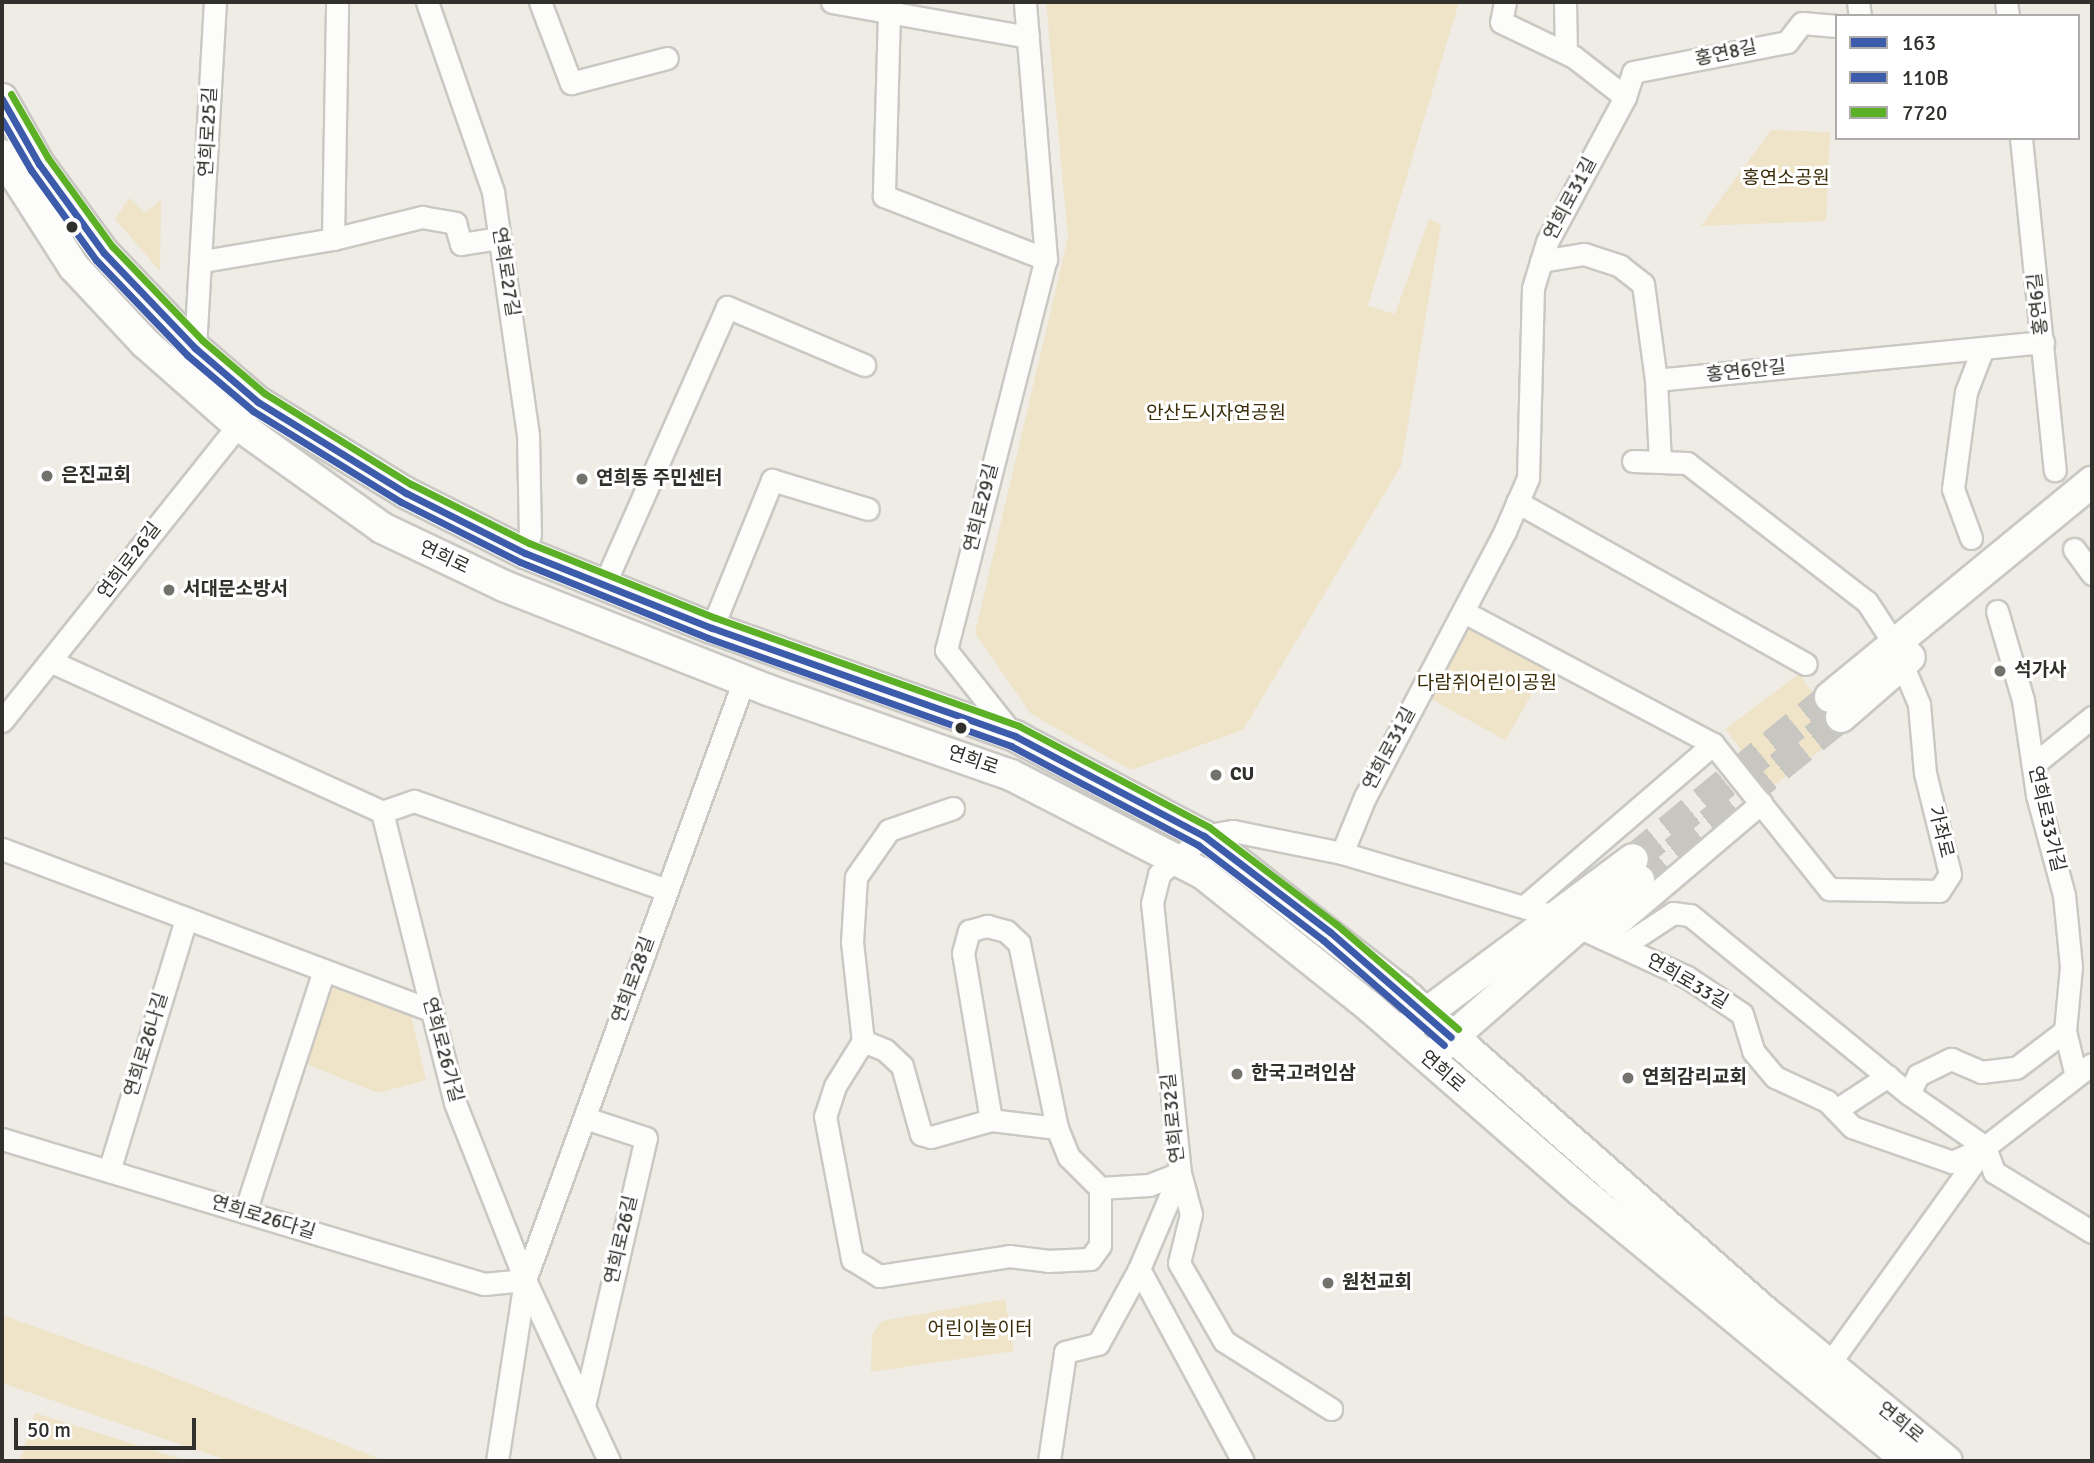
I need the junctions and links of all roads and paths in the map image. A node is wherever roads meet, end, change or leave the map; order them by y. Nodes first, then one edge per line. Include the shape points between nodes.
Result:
1 (215, 2) edge
2 (337, 2) edge
3 (427, 2) edge
4 (540, 2) edge
5 (832, 2) edge
6 (1025, 2) edge
7 (1505, 2) edge
8 (1566, 2) edge
9 (889, 12) junction
10 (1835, 26) edge
11 (1028, 37) junction
12 (1566, 53) junction
13 (667, 58) dead end
14 (1625, 97) junction
15 (2, 99) edge
16 (2021, 140) edge
17 (2, 156) edge
18 (333, 239) junction
19 (499, 239) junction
20 (1046, 259) junction
21 (203, 261) junction
22 (1541, 261) junction
23 (2043, 342) junction
24 (195, 348) junction
25 (1983, 348) junction
26 (864, 365) dead end
27 (1656, 380) junction
28 (258, 401) junction
29 (237, 424) junction
30 (1633, 461) dead end
31 (1660, 462) junction
32 (2055, 470) dead end
33 (2092, 482) edge
34 (1517, 502) junction
35 (2092, 508) edge
36 (868, 509) dead end
37 (1970, 538) dead end
38 (2074, 549) dead end
39 (526, 553) junction
40 (2092, 574) edge
41 (604, 585) junction
42 (1997, 611) dead end
43 (1464, 612) junction
44 (712, 628) junction
45 (1898, 654) junction
46 (52, 662) junction
47 (1807, 664) dead end
48 (744, 680) junction
49 (1835, 707) tunnel mouth
50 (2092, 717) edge
51 (2, 721) edge
52 (1015, 736) junction
53 (1713, 744) junction
54 (2033, 765) junction
55 (1761, 803) junction
56 (953, 808) dead end
57 (382, 812) junction
58 (1204, 836) junction
59 (2, 849) edge
60 (1342, 853) junction
61 (1173, 858) junction
62 (1636, 869) tunnel mouth
63 (667, 890) junction
64 (186, 919) junction
65 (1565, 921) junction
66 (1623, 946) junction
67 (324, 971) junction
68 (432, 1011) junction
69 (1425, 1013) junction
70 (2065, 1031) junction
71 (1399, 1034) junction
72 (1451, 1037) junction
73 (863, 1041) junction
74 (1429, 1059) junction
75 (2084, 1070) edge
76 (1888, 1076) junction
77 (1909, 1094) junction
78 (1836, 1110) junction
79 (584, 1118) junction
80 (991, 1121) junction
81 (1057, 1128) junction
82 (2, 1139) edge
83 (1985, 1147) junction
84 (109, 1171) junction
85 (1180, 1173) junction
86 (1100, 1188) junction
87 (245, 1212) junction
88 (2090, 1224) edge
89 (1139, 1269) junction
90 (526, 1280) junction
91 (1829, 1364) junction
92 (584, 1406) junction
93 (1331, 1409) dead end
94 (497, 1461) edge
95 (609, 1461) edge
96 (1049, 1461) edge
97 (1243, 1461) edge
98 (1909, 1461) edge
99 (1947, 1461) edge

1 - 21 street, 연희로25길
2 - 18 street
3 - 19 street, 연희로27길 via 494,192
4 - 13 street via 572,83
5 - 9 street
6 - 11 street, 연희로29길
7 - 12 street via 1501,22
8 - 12 street
9 - 11 street
9 - 20 street via 884,196
10 - 14 street, 홍연8길 via 1802,23 1787,42 1633,72
11 - 20 street, 연희로29길
12 - 14 street
14 - 22 street, 연희로31길 via 1546,242
15 - 24 main road, 연희로 via 39,164 104,253
16 - 23 street, 홍연6길
17 - 29 main road, 연희로 via 74,267 145,343
18 - 19 street via 422,217 455,223 461,244
18 - 21 street
19 - 39 street, 연희로27길 via 528,434 530,534
20 - 52 street, 연희로29길 via 946,650
21 - 24 street, 연희로25길
22 - 27 street via 1584,254 1620,266 1643,284
22 - 34 street, 연희로31길 via 1533,288 1528,478
23 - 25 street, 홍연6안길
23 - 32 street, 홍연6길
24 - 28 main road, 연희로
25 - 27 street, 홍연6안길
25 - 37 street via 1966,392 1953,489
26 - 41 street via 727,307
27 - 31 street
28 - 29 street, 연희로26길
28 - 39 main road, 연희로 via 406,493
29 - 46 street, 연희로26길
29 - 48 main road, 연희로 via 382,528 504,586
30 - 31 street
31 - 45 street via 1687,463 1857,594
33 - 45 main road
34 - 43 street, 연희로31길
34 - 47 street
35 - 45 main road
36 - 44 street via 772,480
38 - 40 street
39 - 41 main road, 연희로
41 - 44 main road, 연희로
42 - 54 street, 연희로33가길 via 2023,700
43 - 53 street
43 - 60 street, 연희로31길 via 1364,797
44 - 52 main road, 연희로
45 - 49 main road
45 - 55 street, 가좌로 via 1919,704 1925,773 1950,874 1939,891 1829,889
46 - 51 street, 연희로26길
46 - 57 street
48 - 61 main road, 연희로 via 1011,775
48 - 63 street, 연희로28길
50 - 54 street
52 - 58 main road, 연희로
53 - 55 street via 1735,778
53 - 65 street
54 - 70 street, 연희로33가길 via 2064,895 2071,967
55 - 65 street
56 - 73 street via 889,830 856,877 852,942
57 - 63 street via 414,801
57 - 68 street, 연희로26가길
58 - 60 street via 1233,831
58 - 61 street, 연희로32길
58 - 69 main road, 연희로 via 1330,932
59 - 64 street
60 - 65 street
61 - 71 main road, 연희로 via 1202,873
61 - 85 street, 연희로32길 via 1158,874 1152,903
62 - 65 main road
63 - 79 street, 연희로28길
64 - 67 street
64 - 84 street, 연희로26나길
65 - 66 street, 연희로33길
65 - 69 main road
65 - 72 main road
66 - 76 street via 1673,913 1690,915
66 - 78 street, 연희로33길 via 1687,977 1742,1014 1753,1051 1775,1077 1827,1101
67 - 68 street
67 - 87 street
68 - 90 street, 연희로26가길 via 455,1103
69 - 71 main road
69 - 72 main road, 연희로
70 - 75 street, 연희로33가길
70 - 77 street via 2016,1068 1982,1072 1951,1059 1918,1075
71 - 74 main road, 연희로
72 - 74 main road
72 - 91 main road, 연희로
73 - 80 street via 885,1050 902,1066 921,1134 931,1137
73 - 86 street via 835,1086 825,1116 852,1259 864,1270 879,1276 1009,1256 1047,1261 1090,1259 1100,1245
74 - 98 main road, 연희로
75 - 83 street, 연희로33길
76 - 77 street
76 - 78 street
77 - 83 street
78 - 83 street, 연희로33길 via 1852,1127 1952,1162
79 - 90 street, 연희로28길
79 - 92 street, 연희로26길 via 646,1138
80 - 81 street
80 - 81 street via 963,953 969,931 987,926 1006,931 1019,943 1026,961
81 - 86 street via 1069,1157
82 - 84 street, 연희로26다길
83 - 88 street via 1994,1172
83 - 91 street, 연희로33길
84 - 87 street, 연희로26다길
85 - 86 street via 1149,1185
85 - 89 street, 연희로32길
85 - 93 street via 1191,1214 1179,1264 1224,1341
87 - 90 street, 연희로26다길 via 484,1284
89 - 96 street, 연희로32길 via 1098,1344 1065,1352
89 - 97 street
90 - 92 street
90 - 94 street, 연희로28길
91 - 99 main road, 연희로
92 - 95 street

